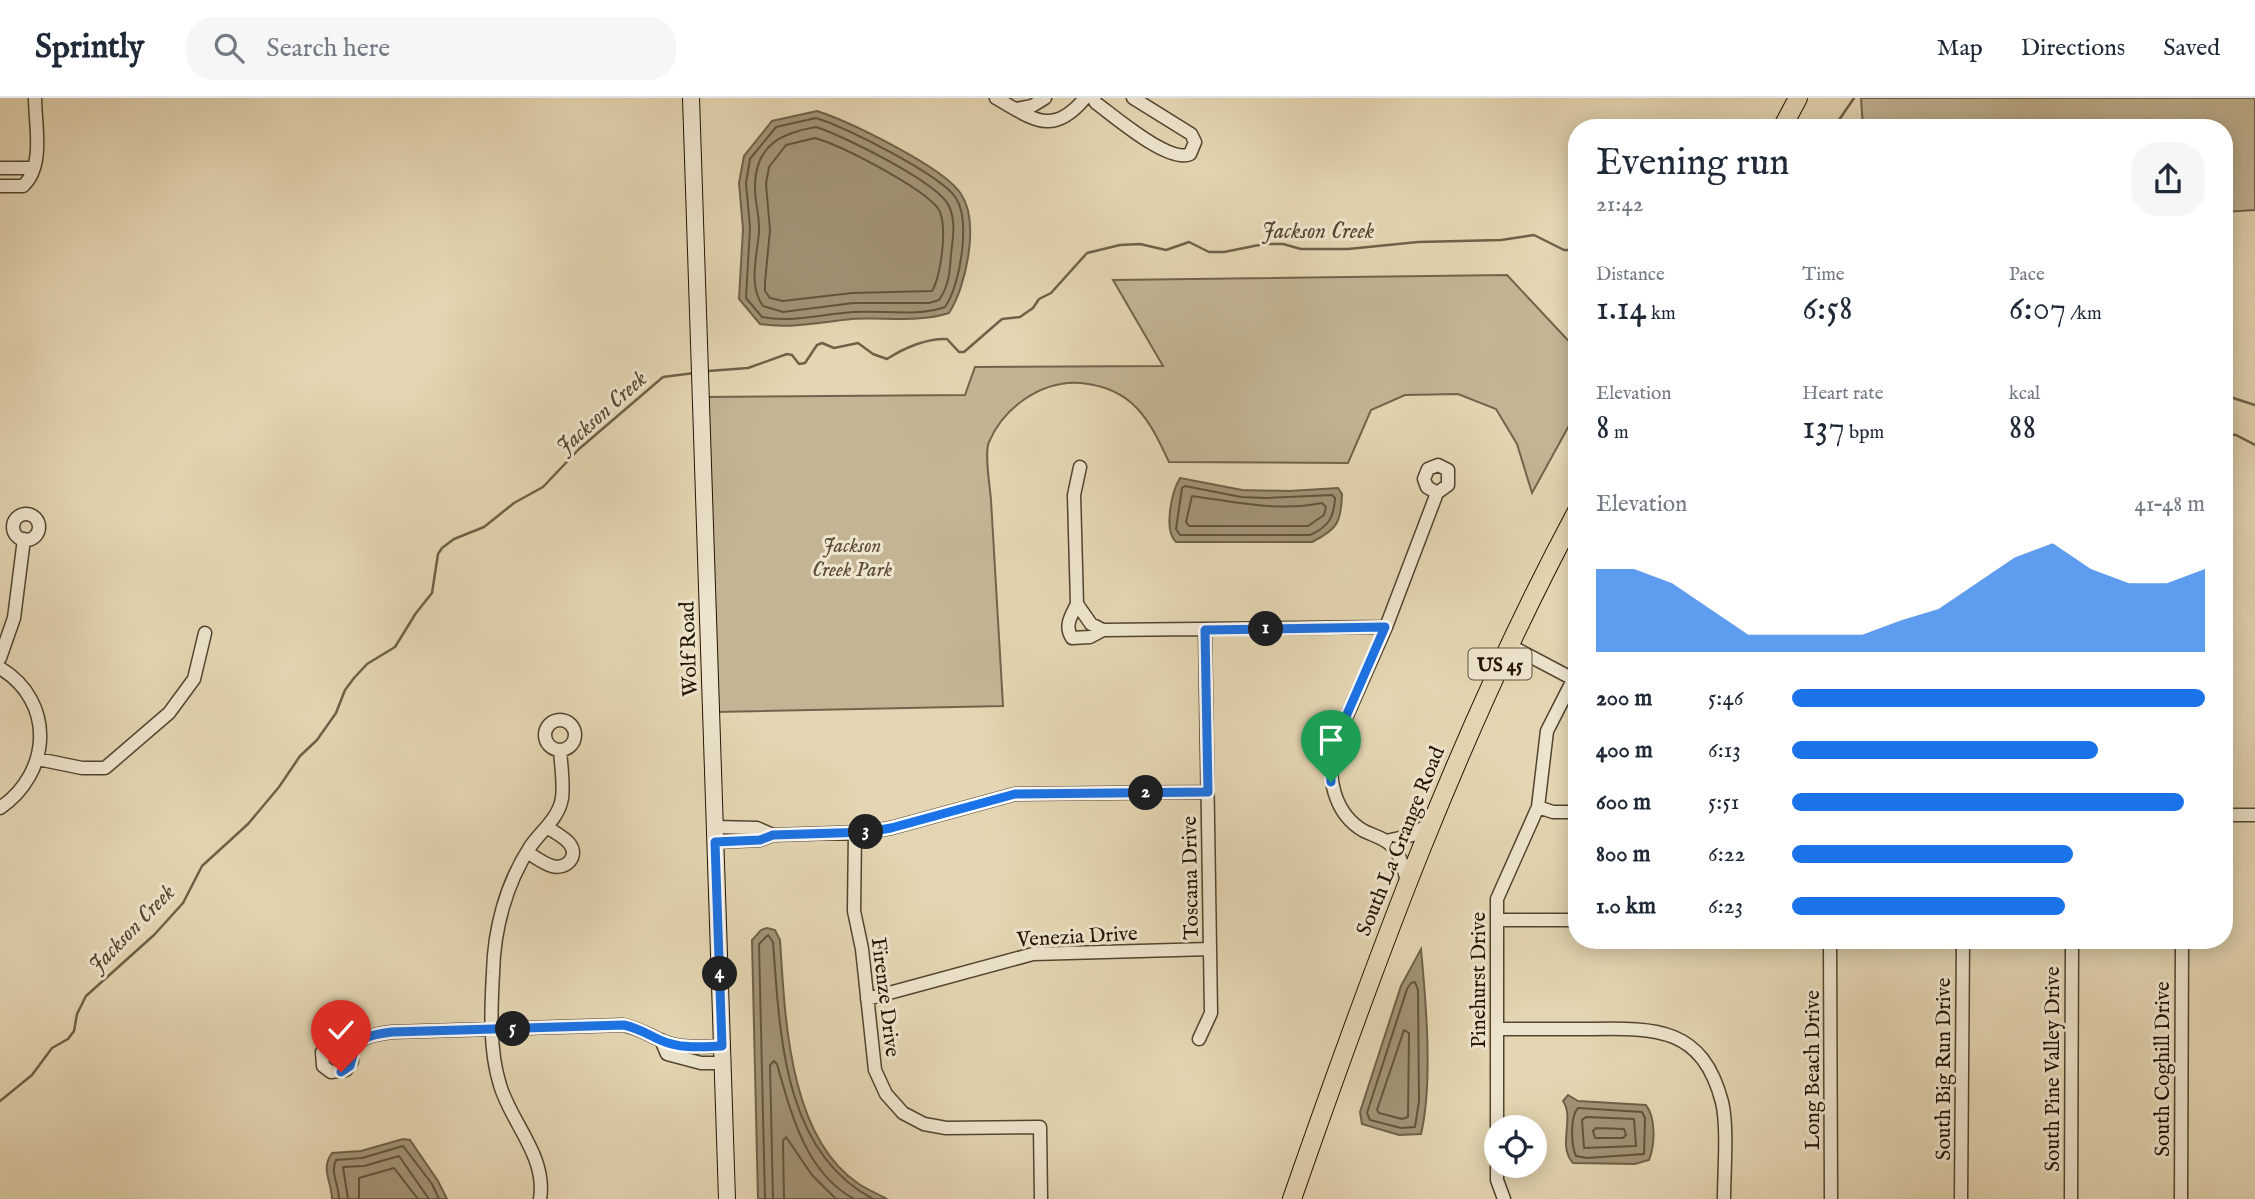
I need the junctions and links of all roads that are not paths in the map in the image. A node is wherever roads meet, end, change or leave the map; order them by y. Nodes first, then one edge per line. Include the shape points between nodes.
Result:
1 (34, 98) edge
2 (691, 98) edge
3 (996, 98) edge
4 (1045, 98) edge
5 (1085, 98) edge
6 (1093, 98) edge
7 (1133, 98) edge
8 (1798, 98) edge
9 (1016, 109) junction
10 (1787, 119) edge
11 (0, 168) edge
12 (34, 168) junction
13 (0, 186) edge
14 (1080, 467) dead end
15 (1437, 493) dead end
16 (1568, 529) edge
17 (24, 539) dead end
18 (1077, 604) junction
19 (1385, 627) junction
20 (1103, 630) junction
21 (1205, 630) junction
22 (205, 633) dead end
23 (1509, 645) junction
24 (0, 658) edge
25 (0, 668) edge
26 (1568, 676) edge
27 (1568, 693) edge
28 (560, 750) dead end
29 (38, 759) junction
30 (1208, 792) junction
31 (1538, 807) junction
32 (0, 808) edge
33 (1568, 811) edge
34 (2233, 815) edge
35 (2255, 815) edge
36 (1431, 822) junction
37 (547, 827) junction
38 (855, 832) junction
39 (715, 834) junction
40 (1386, 841) junction
41 (527, 852) junction
42 (1407, 882) junction
43 (1497, 920) junction
44 (1568, 920) edge
45 (1210, 949) junction
46 (1830, 949) edge
47 (1963, 949) edge
48 (2072, 949) edge
49 (2182, 949) edge
50 (867, 999) junction
51 (493, 1029) junction
52 (1497, 1029) junction
53 (1199, 1039) dead end
54 (351, 1050) dead end
55 (722, 1054) junction
56 (1497, 1115) edge
57 (1497, 1178) edge
58 (542, 1198) edge
59 (727, 1199) edge
60 (1041, 1199) edge
61 (1292, 1199) edge
62 (1504, 1199) edge
63 (1724, 1199) edge
64 (1830, 1199) edge
65 (1961, 1199) edge
66 (2071, 1199) edge
67 (2181, 1199) edge

1 - 12 street
2 - 39 main road, Wolf Road
3 - 9 street
4 - 9 street
5 - 9 street via 1065,118 1054,122 1037,121
6 - 7 street via 1174,156 1190,154 1195,142 1191,134
8 - 10 main road
11 - 12 street
12 - 13 street via 23,186
14 - 18 street via 1074,495
15 - 19 street
16 - 23 main road, South La Grange Road / US 45
17 - 24 street via 13,618
18 - 20 street via 1091,624
18 - 20 street via 1068,623 1072,638 1090,637
19 - 21 street
19 - 40 street via 1330,760 1336,800 1347,816 1362,830
20 - 21 street
21 - 30 street, Toscana Drive
22 - 29 street via 194,679 169,713 105,768
23 - 26 street
23 - 36 main road, South La Grange Road / US 45
25 - 29 street via 24,687 32,700 39,728
27 - 31 street, Pinehurst Drive via 1547,731
28 - 37 street via 562,799
29 - 32 street via 24,788
30 - 38 street via 1015,794 891,828
30 - 45 street, Toscana Drive
31 - 33 street
31 - 43 street, Pinehurst Drive via 1497,899
34 - 35 street
36 - 40 street via 1413,835
36 - 42 main road, South La Grange Road / US 45
37 - 41 street
37 - 41 street via 569,842 573,849 570,862 552,866
38 - 39 street via 773,835 757,828
38 - 50 street, Firenze Drive via 854,911
39 - 55 main road, Wolf Road
40 - 42 street via 1401,860
41 - 51 street via 500,912
42 - 61 main road, South La Grange Road / US 45
43 - 44 street
43 - 52 street, Pinehurst Drive
45 - 50 street, Venezia Drive via 1033,954
45 - 53 street, Toscana Drive via 1211,1013
46 - 64 street, Long Beach Drive
47 - 65 street, South Big Run Drive
48 - 66 street, South Pine Valley Drive
49 - 67 street, South Coghill Drive
50 - 60 street, Firenze Drive via 875,1070 886,1094 903,1113 924,1124 1040,1127
51 - 54 street via 370,1035
51 - 55 street via 624,1025 661,1040
51 - 58 street via 500,1087 528,1142
52 - 56 street, Pinehurst Drive
52 - 63 street via 1644,1028 1693,1048 1711,1068 1723,1105
55 - 59 main road, Wolf Road
57 - 62 street

